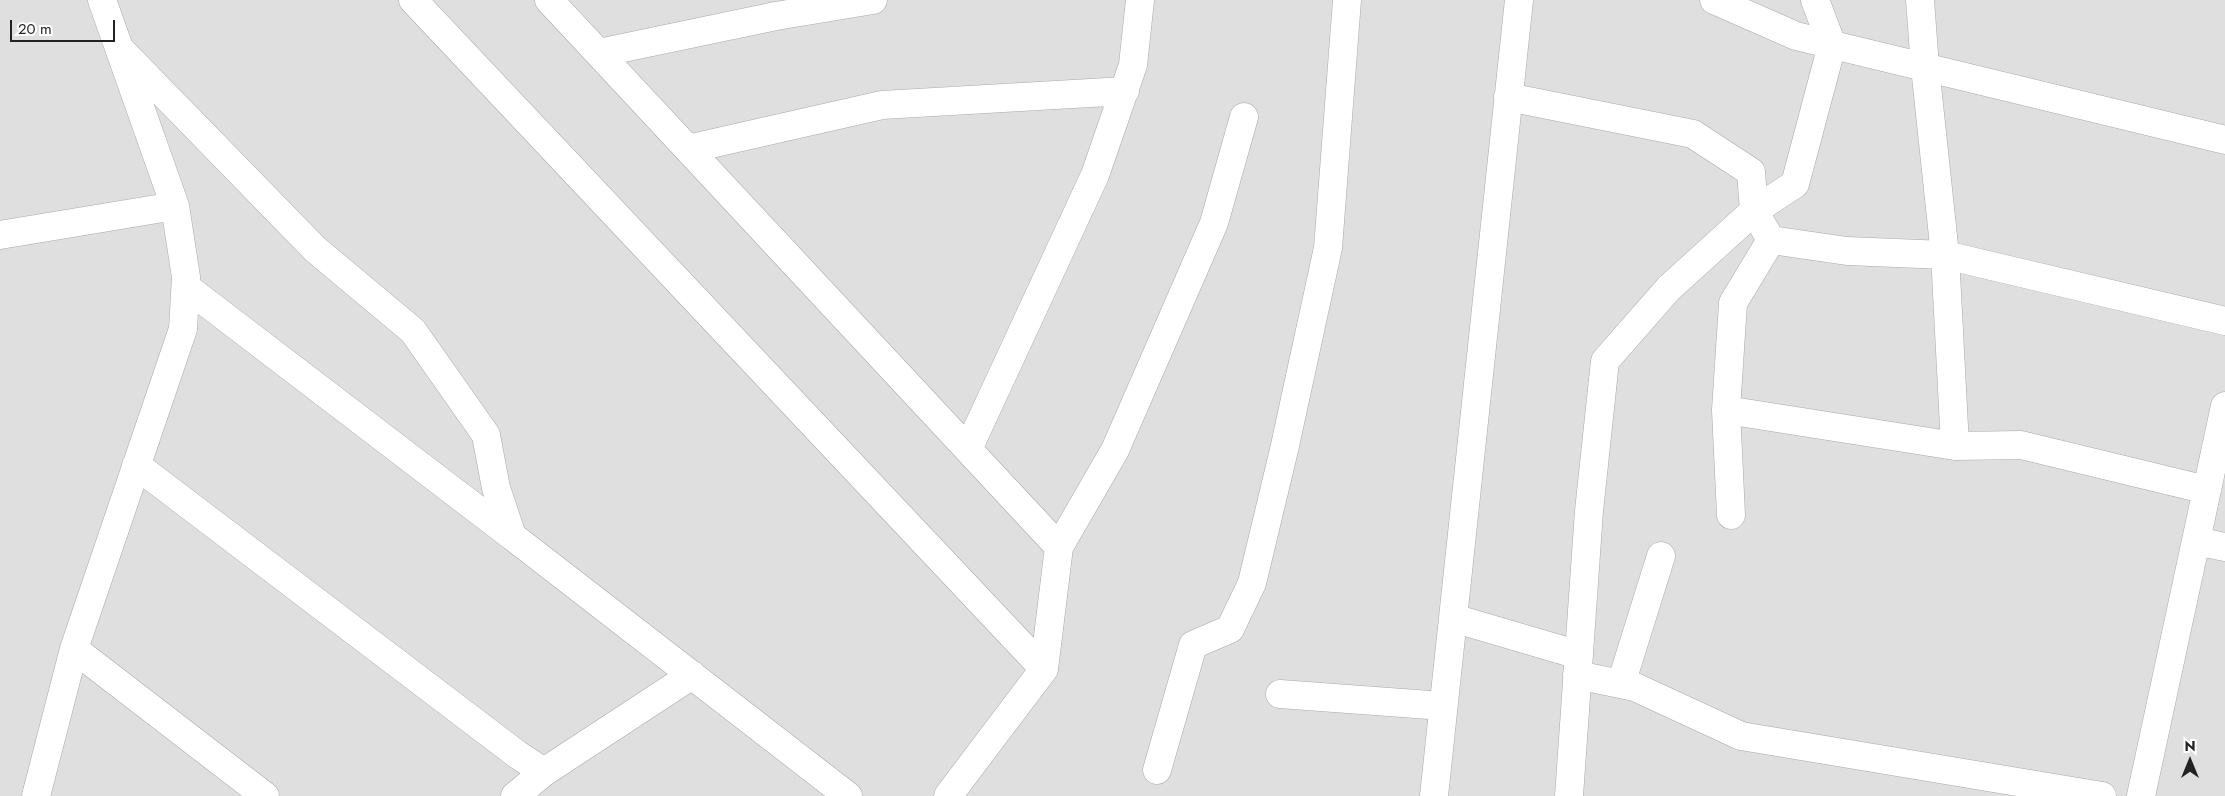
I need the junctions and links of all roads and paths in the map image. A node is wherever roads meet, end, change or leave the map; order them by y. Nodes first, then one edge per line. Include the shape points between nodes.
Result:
1 (102, 0) edge
2 (413, 0) edge
3 (549, 0) edge
4 (873, 0) edge
5 (1140, 0) edge
6 (1347, 0) edge
7 (1519, 0) edge
8 (1714, 0) edge
9 (1815, 0) edge
10 (1920, 0) edge
11 (774, 8) edge
12 (1832, 45) junction
13 (119, 48) junction
14 (598, 53) junction
15 (1925, 67) junction
16 (1125, 91) junction
17 (1508, 97) junction
18 (1244, 117) dead end
19 (2225, 140) edge
20 (688, 149) junction
21 (175, 206) junction
22 (1754, 212) junction
23 (0, 235) edge
24 (1771, 240) junction
25 (1945, 255) junction
26 (186, 287) junction
27 (2225, 321) edge
28 (2225, 406) edge
29 (1726, 410) junction
30 (1955, 446) junction
31 (968, 449) junction
32 (136, 465) junction
33 (2207, 490) junction
34 (1732, 515) dead end
35 (512, 536) junction
36 (2196, 542) junction
37 (1059, 547) junction
38 (2225, 547) edge
39 (1661, 556) dead end
40 (1452, 618) junction
41 (74, 649) junction
42 (1578, 665) junction
43 (1044, 669) junction
44 (692, 675) junction
45 (1621, 684) junction
46 (1280, 694) dead end
47 (1443, 706) junction
48 (1157, 770) dead end
49 (544, 772) junction
50 (521, 794) edge
51 (36, 796) edge
52 (265, 796) edge
53 (848, 796) edge
54 (948, 796) edge
55 (1434, 796) edge
56 (1569, 796) edge
57 (2102, 796) edge
58 (2141, 796) edge

1 - 13 street
2 - 43 street
3 - 14 street
4 - 11 street
5 - 16 street via 1133,65
6 - 48 street via 1328,248 1252,583 1230,629 1193,645
7 - 17 street
8 - 12 street via 1796,36
9 - 12 street
10 - 15 street
11 - 14 street
12 - 15 street
12 - 22 street via 1795,184
13 - 21 street
13 - 35 street via 315,249 413,331 486,435 496,488
14 - 20 street
15 - 19 street
15 - 25 street
16 - 20 street via 882,104
16 - 31 street via 1095,175
17 - 22 street via 1693,134 1751,172
17 - 40 street
18 - 37 street via 1214,222 1115,450
20 - 31 street
21 - 23 street
21 - 26 street
22 - 24 street
22 - 42 street via 1669,288 1606,361 1589,511
24 - 25 street via 1847,251
24 - 29 street via 1733,303
25 - 27 street
25 - 30 street
26 - 32 street via 183,329
26 - 35 street
28 - 33 street
29 - 30 street
29 - 34 street
30 - 33 street via 2021,445
31 - 37 street
32 - 41 street
32 - 49 street
33 - 36 street
35 - 44 street
36 - 38 street
36 - 58 street
37 - 43 street
39 - 45 street
40 - 42 street
40 - 47 street
41 - 51 street
41 - 52 street
42 - 45 street
42 - 56 street
43 - 54 street
44 - 49 street
44 - 53 street
45 - 57 street via 1636,687 1742,736
46 - 47 street
47 - 55 street
49 - 50 street

